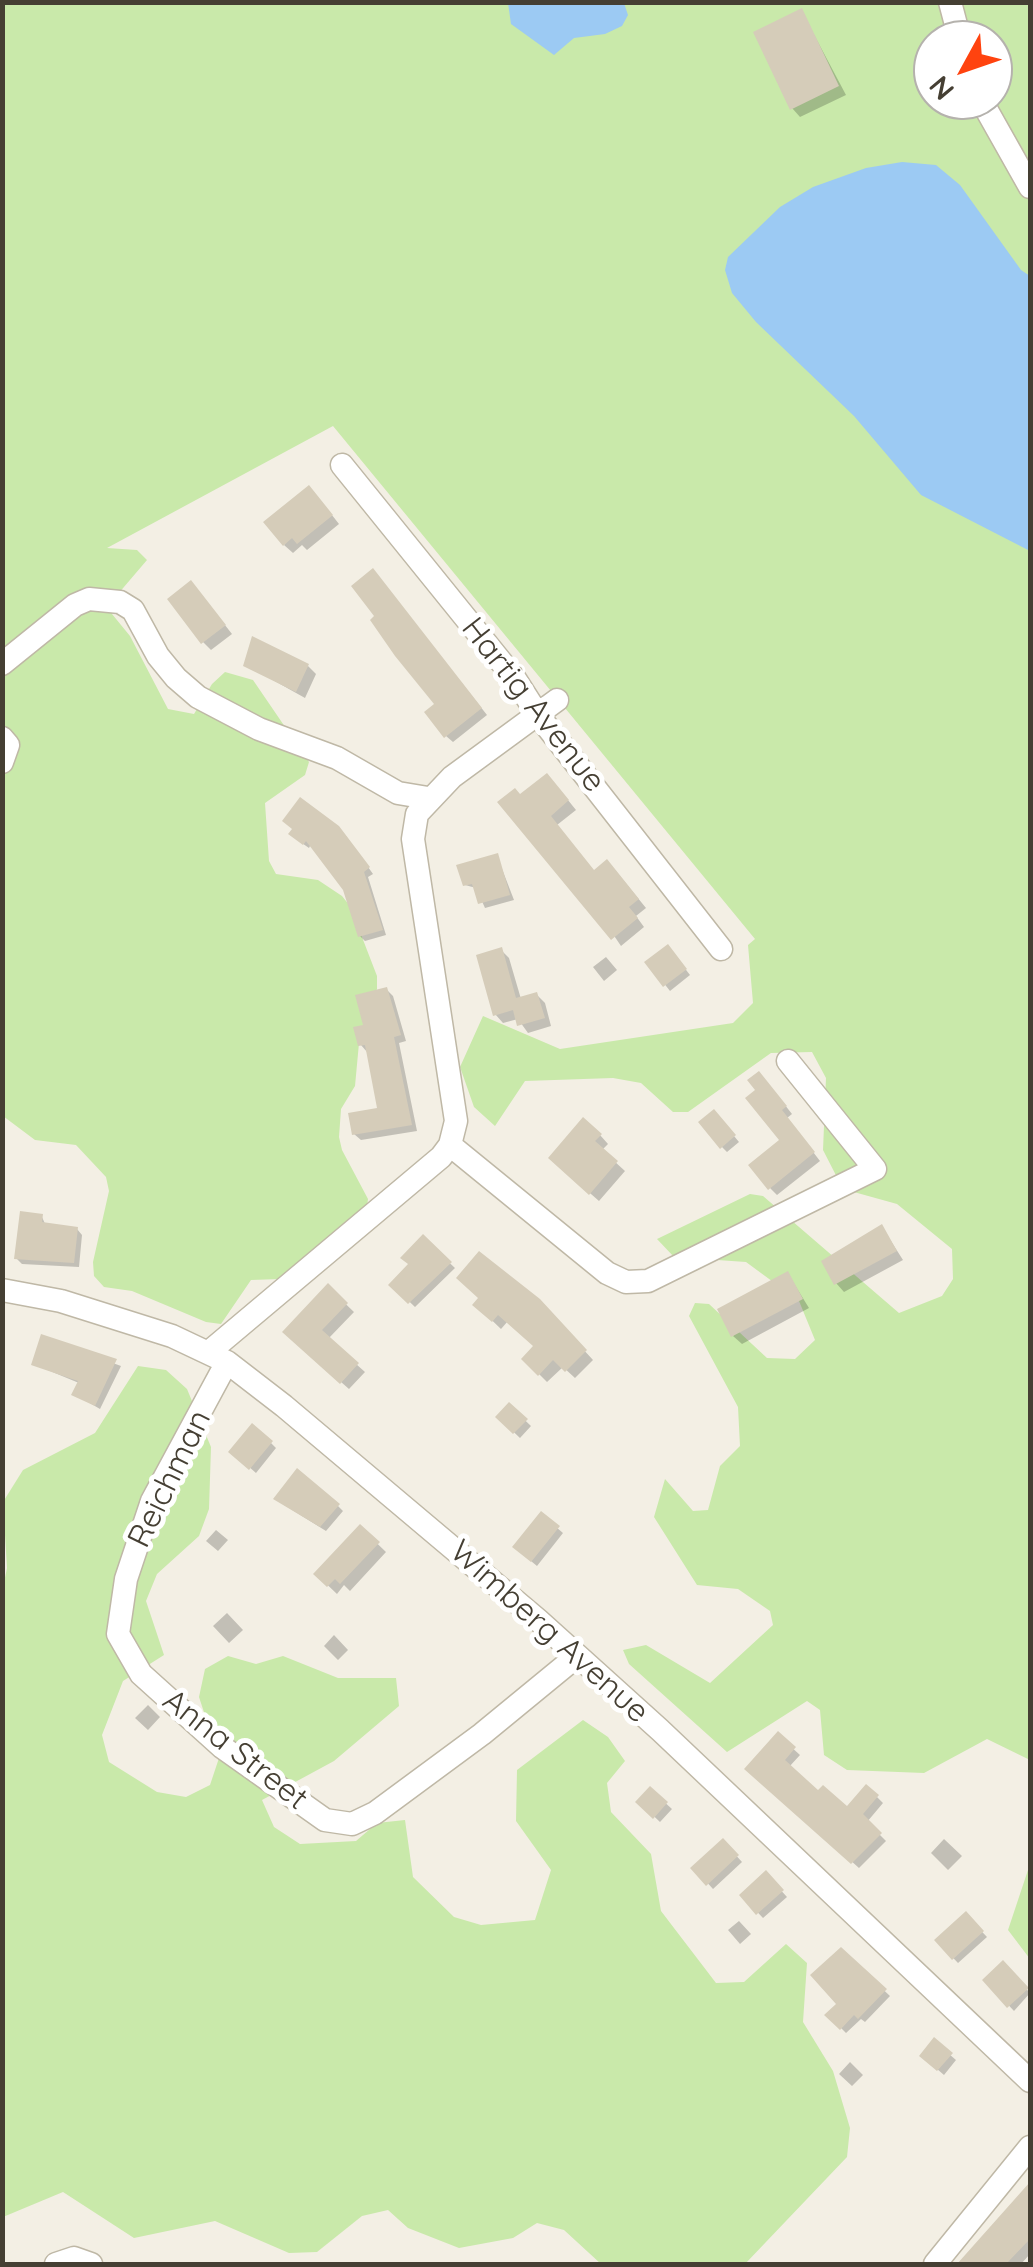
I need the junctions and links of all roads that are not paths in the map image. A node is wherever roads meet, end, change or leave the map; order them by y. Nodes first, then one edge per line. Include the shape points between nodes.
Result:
1 (992, 120) edge
2 (1030, 187) edge
3 (342, 465) dead end
4 (2, 664) edge
5 (557, 700) dead end
6 (538, 715) junction
7 (2, 738) edge
8 (2, 762) edge
9 (428, 798) junction
10 (721, 948) dead end
11 (788, 1061) dead end
12 (450, 1145) junction
13 (2, 1290) edge
14 (218, 1356) junction
15 (577, 1656) junction
16 (128, 1658) joint
17 (1030, 2081) edge
18 (1030, 2147) edge
19 (935, 2264) edge

1 - 2 street
3 - 6 street, Hartig Avenue
4 - 9 street via 74,605 104,598 133,610 158,656 198,697 337,758 398,793
5 - 6 street
6 - 9 street
6 - 10 street, Hartig Avenue
7 - 8 street via 8,746
9 - 12 street via 413,839 456,1121
11 - 12 street via 875,1169 661,1276 634,1283 607,1273
12 - 14 street, Reichman
13 - 14 street, Wimberg Avenue via 124,1318
14 - 15 street, Wimberg Avenue
14 - 16 street, Reichman via 132,1554 118,1634
15 - 16 street, Anna Street via 482,1734 352,1824 325,1820 237,1757
15 - 17 street, Wimberg Avenue
18 - 19 street

